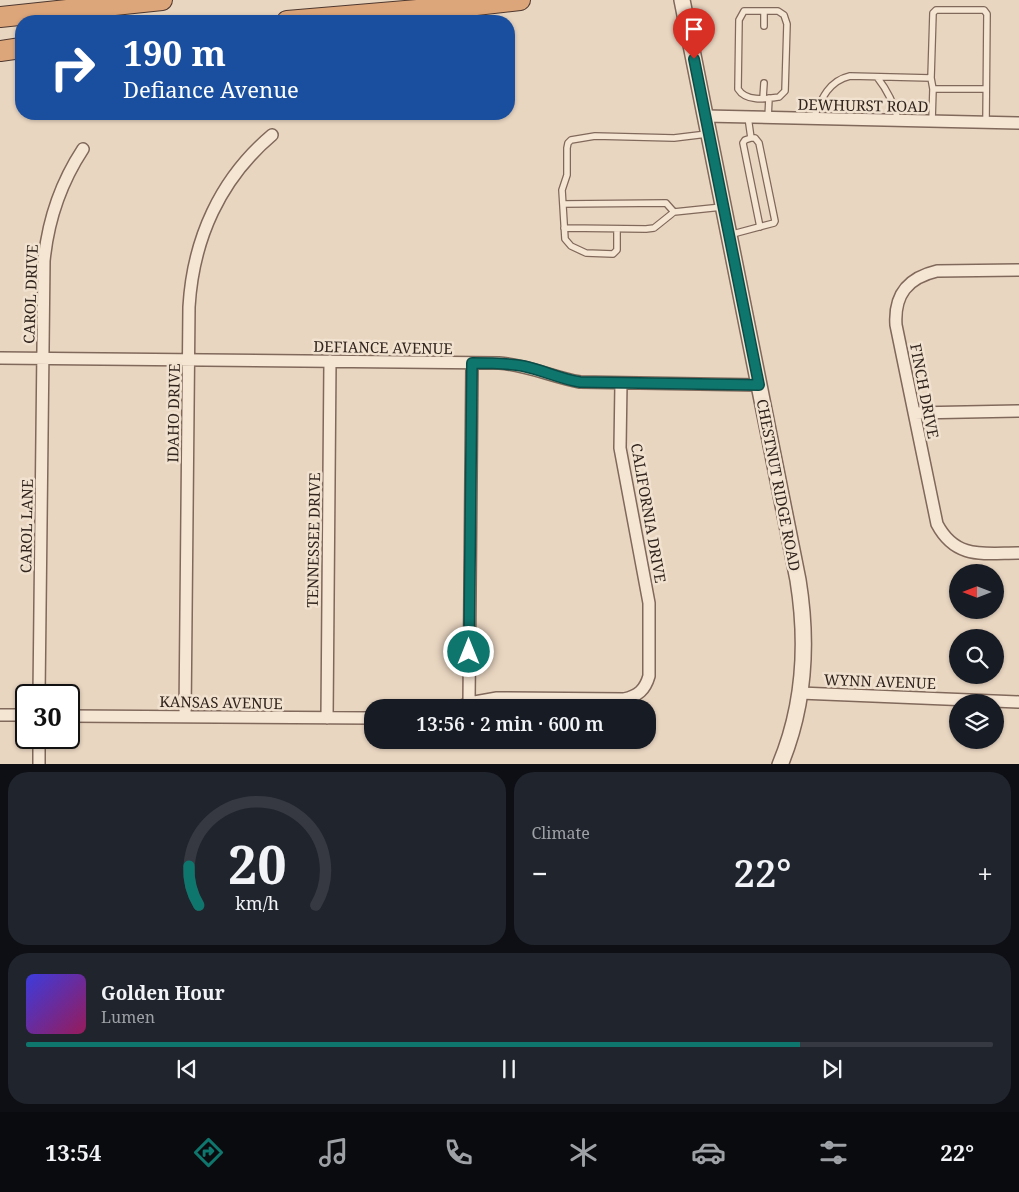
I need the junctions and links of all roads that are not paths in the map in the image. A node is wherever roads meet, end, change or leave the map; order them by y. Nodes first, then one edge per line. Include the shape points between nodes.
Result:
1 (162, 0) edge
2 (438, 0) edge
3 (520, 0) edge
4 (682, 0) edge
5 (764, 11) junction
6 (15, 15) edge
7 (19, 15) edge
8 (355, 15) edge
9 (360, 15) edge
10 (0, 17) edge
11 (764, 26) dead end
12 (15, 49) edge
13 (0, 51) edge
14 (877, 77) junction
15 (931, 78) junction
16 (764, 83) dead end
17 (933, 89) junction
18 (986, 89) junction
19 (766, 98) junction
20 (706, 116) junction
21 (748, 117) junction
22 (768, 118) junction
23 (814, 119) junction
24 (898, 120) junction
25 (932, 121) junction
26 (986, 122) junction
27 (1019, 123) edge
28 (709, 134) junction
29 (272, 135) dead end
30 (751, 138) junction
31 (83, 149) dead end
32 (563, 204) junction
33 (724, 207) junction
34 (674, 212) junction
35 (760, 227) junction
36 (564, 228) junction
37 (618, 229) junction
38 (729, 235) junction
39 (1019, 270) edge
40 (0, 358) edge
41 (39, 358) junction
42 (188, 360) junction
43 (330, 361) junction
44 (472, 363) junction
45 (621, 383) junction
46 (759, 385) junction
47 (1019, 412) edge
48 (914, 413) junction
49 (1019, 553) edge
50 (39, 684) edge
51 (800, 693) junction
52 (469, 699) edge
53 (491, 699) edge
54 (624, 699) edge
55 (624, 699) edge
56 (1019, 702) edge
57 (0, 715) edge
58 (15, 715) edge
59 (80, 716) edge
60 (185, 717) junction
61 (327, 718) junction
62 (364, 718) edge
63 (39, 749) edge
64 (39, 764) edge
65 (780, 764) edge

1 - 7 highway
2 - 8 highway
3 - 9 highway
4 - 20 street, CHESTNUT RIDGE ROAD
5 - 11 lane
5 - 19 lane via 778,11 784,15 786,24 784,91 779,97
5 - 19 lane via 744,11 739,20 738,89 748,98
6 - 10 highway
12 - 13 highway
14 - 15 lane
14 - 23 lane via 850,76 831,86 821,98
14 - 24 lane via 888,91
15 - 17 lane
15 - 18 lane via 933,13 936,10 984,10 987,14
16 - 19 lane
17 - 18 lane
17 - 25 lane
18 - 26 lane
19 - 22 lane
20 - 21 street, DEWHURST ROAD
20 - 28 street, CHESTNUT RIDGE ROAD
21 - 22 street, DEWHURST ROAD
21 - 30 lane
22 - 23 street, DEWHURST ROAD
23 - 24 street, DEWHURST ROAD
24 - 25 street, DEWHURST ROAD
25 - 26 street, DEWHURST ROAD
26 - 27 street, DEWHURST ROAD
28 - 32 lane via 674,138 595,136 571,140 567,148
28 - 33 street, CHESTNUT RIDGE ROAD
29 - 42 street, IDAHO DRIVE via 232,178 204,230 190,289
30 - 35 lane via 743,143
30 - 35 lane via 759,143 775,221
31 - 41 street, CAROL DRIVE via 63,184 46,242
32 - 34 lane via 666,203
32 - 36 lane
33 - 34 lane
33 - 38 street, CHESTNUT RIDGE ROAD
34 - 37 lane via 654,228
35 - 38 lane
36 - 37 lane
36 - 37 lane via 565,239 571,246 586,253 612,254 617,250
38 - 46 street, CHESTNUT RIDGE ROAD
39 - 48 street, FINCH DRIVE via 936,271 918,277 904,291 898,301 896,325
40 - 41 street, DEFIANCE AVENUE
41 - 42 street, DEFIANCE AVENUE
41 - 50 street, CAROL LANE
42 - 43 street, DEFIANCE AVENUE
42 - 60 street, IDAHO DRIVE
43 - 44 street, DEFIANCE AVENUE
43 - 61 street, TENNESSEE DRIVE
44 - 45 street, DEFIANCE AVENUE via 523,366 580,382
44 - 52 street
45 - 46 street, DEFIANCE AVENUE
45 - 54 street, CALIFORNIA DRIVE via 620,448 648,591 649,648 647,684 639,694
46 - 51 street, CHESTNUT RIDGE ROAD via 802,608 804,655
47 - 48 street
48 - 49 street, FINCH DRIVE via 935,517 942,535 965,551
51 - 56 street, WYNN AVENUE
51 - 65 street, CHESTNUT RIDGE ROAD via 794,725
53 - 55 street, CALIFORNIA DRIVE
57 - 58 street
59 - 60 street, KANSAS AVENUE
60 - 61 street, KANSAS AVENUE
61 - 62 street, KANSAS AVENUE
63 - 64 street

